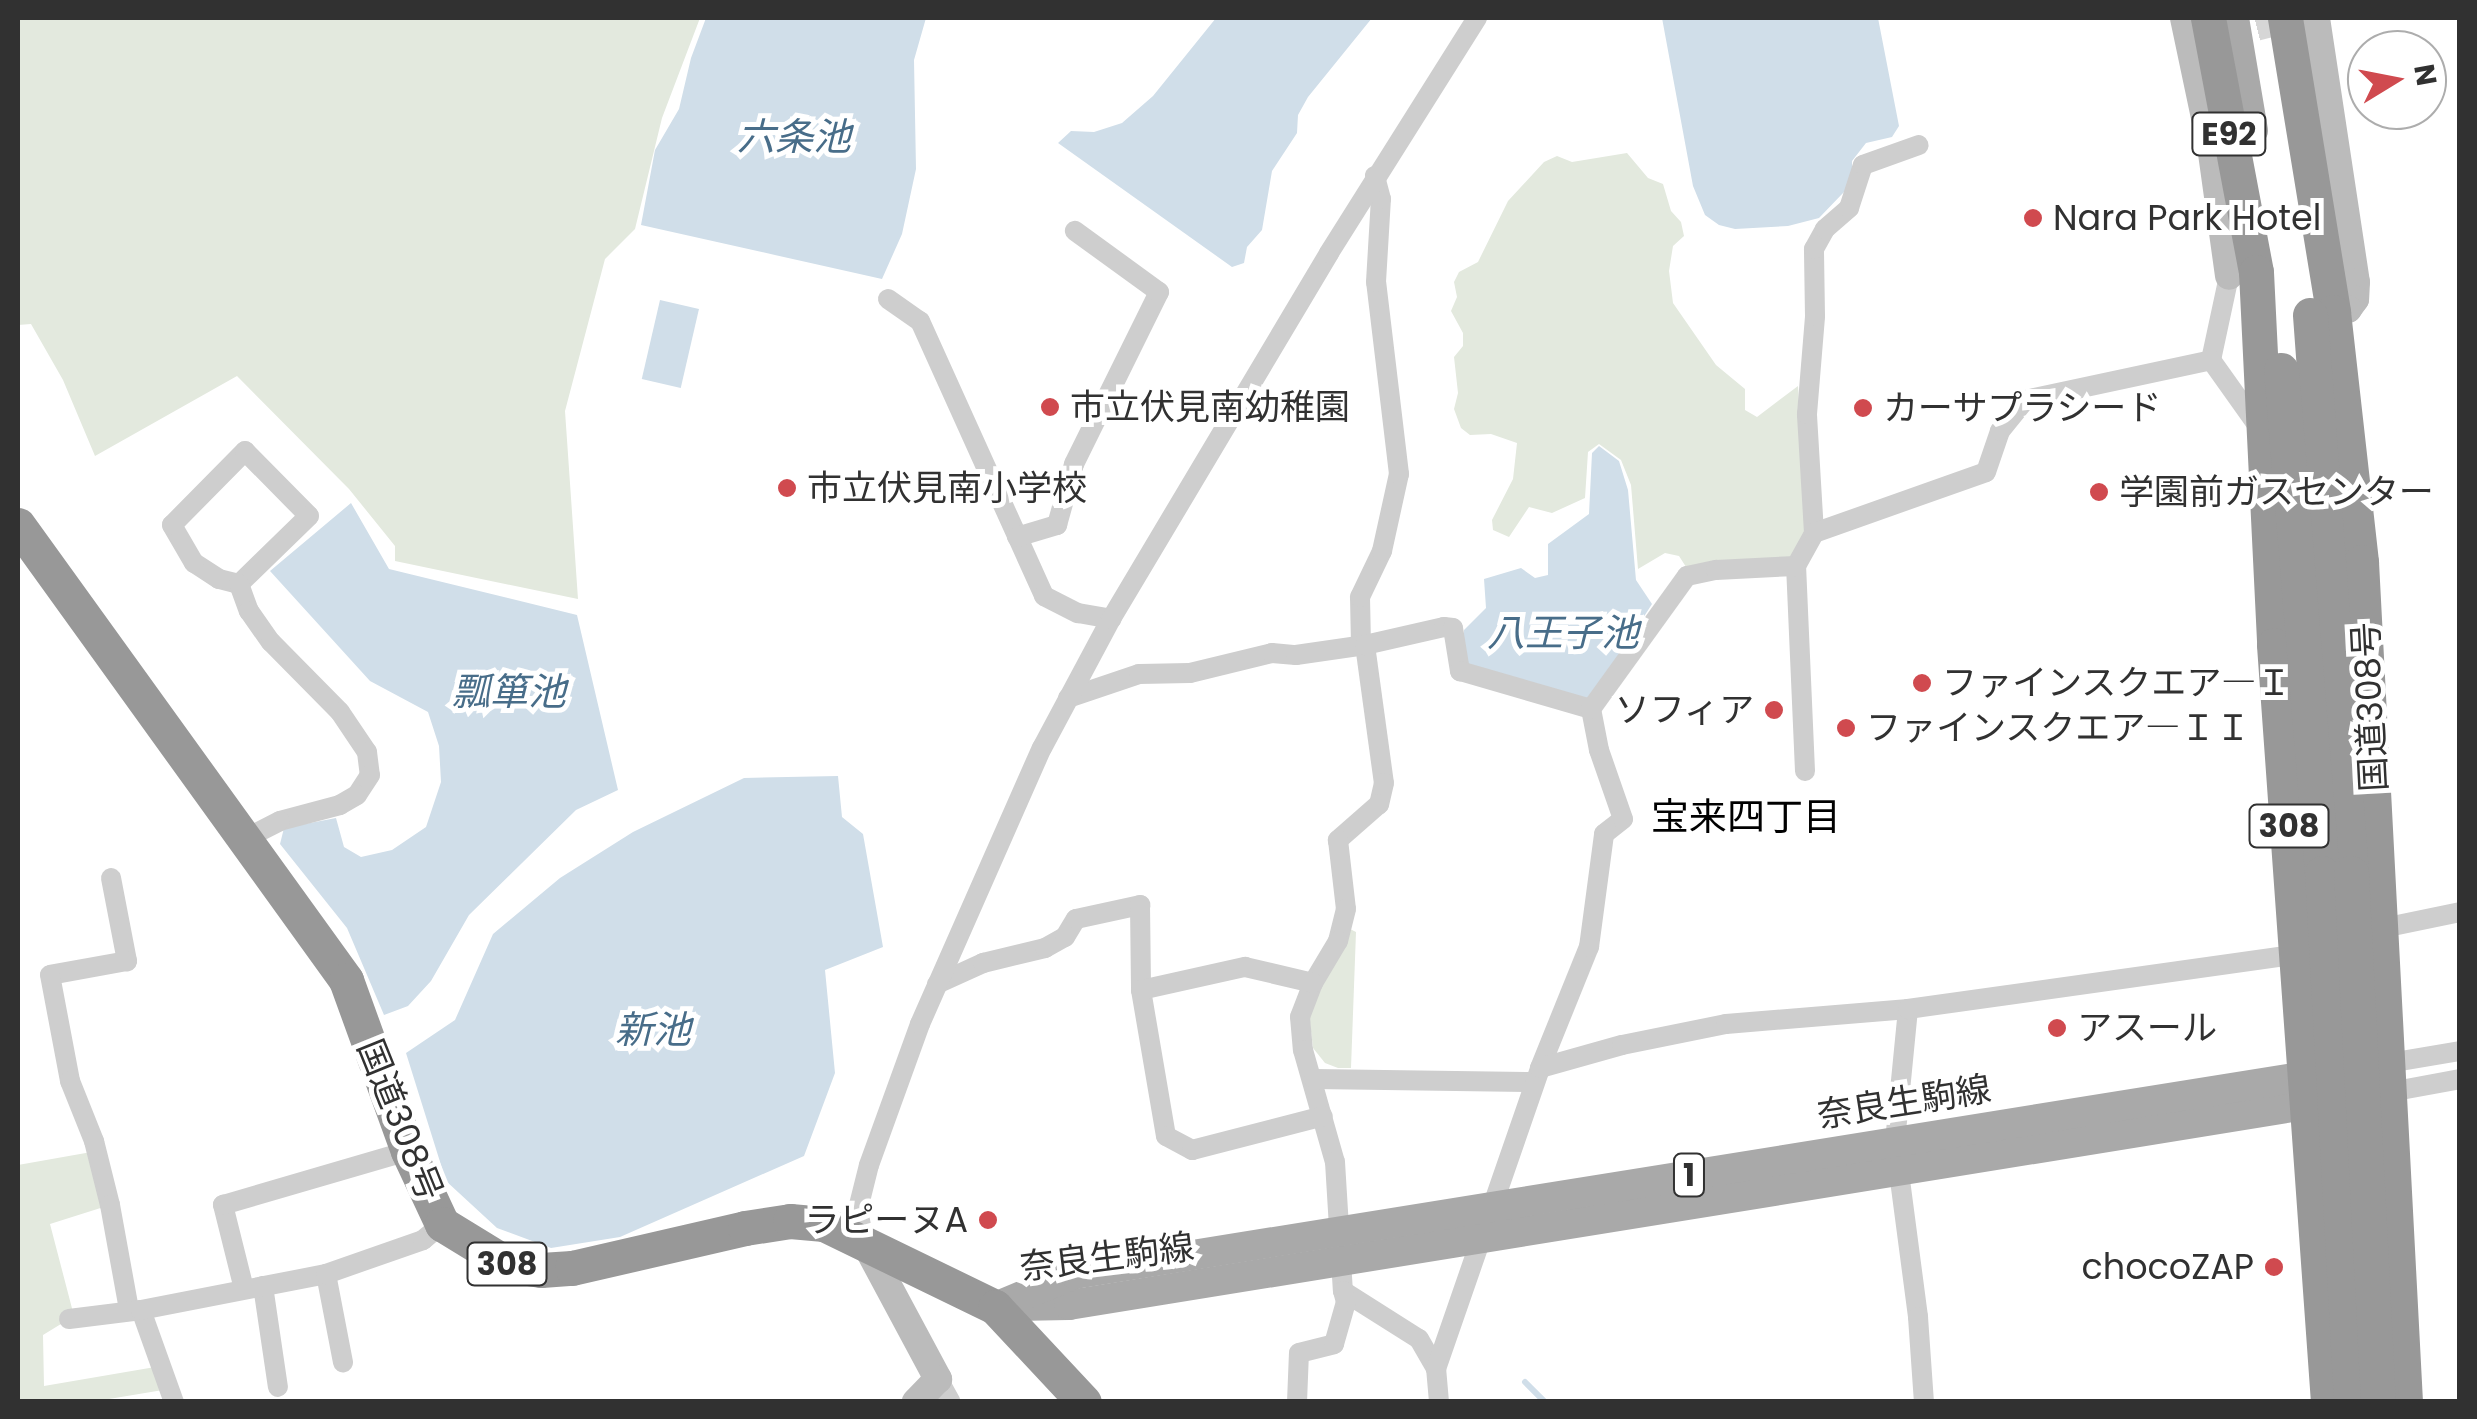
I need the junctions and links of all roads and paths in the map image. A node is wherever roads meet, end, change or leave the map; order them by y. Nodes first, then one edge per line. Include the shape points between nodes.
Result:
1 (1477, 18) edge
2 (2234, 18) edge
3 (2266, 18) edge
4 (2285, 18) edge
5 (2316, 18) edge
6 (2197, 30) edge
7 (2253, 130) junction
8 (1918, 144) dead end
9 (1375, 176) junction
10 (1075, 231) dead end
11 (2246, 266) junction
12 (888, 299) dead end
13 (2333, 312) junction
14 (2211, 360) junction
15 (2262, 431) junction
16 (19, 529) edge
17 (1814, 533) junction
18 (1017, 537) junction
19 (1796, 566) junction
20 (239, 584) junction
21 (1111, 620) junction
22 (1363, 645) junction
23 (1068, 698) junction
24 (1592, 709) junction
25 (1806, 771) dead end
26 (243, 840) junction
27 (2336, 873) junction
28 (112, 878) dead end
29 (2460, 912) edge
30 (2383, 928) junction
31 (2299, 954) junction
32 (1313, 983) junction
33 (937, 984) junction
34 (1141, 990) junction
35 (1908, 1009) junction
36 (2460, 1051) edge
37 (1537, 1075) junction
38 (2389, 1077) junction
39 (1314, 1079) junction
40 (2460, 1079) edge
41 (2309, 1090) junction
42 (1323, 1116) junction
43 (408, 1151) junction
44 (1896, 1157) junction
45 (1491, 1207) junction
46 (442, 1224) junction
47 (1339, 1230) junction
48 (1480, 1239) junction
49 (864, 1241) junction
50 (326, 1274) junction
51 (1343, 1276) junction
52 (254, 1288) junction
53 (994, 1307) junction
54 (135, 1310) junction
55 (69, 1320) dead end
56 (343, 1362) dead end
57 (1436, 1369) junction
58 (278, 1387) dead end
59 (945, 1390) edge
60 (174, 1402) edge
61 (916, 1402) edge
62 (1084, 1402) edge
63 (1297, 1402) edge
64 (1439, 1402) edge
65 (1924, 1402) edge
66 (2328, 1402) edge
67 (2351, 1402) edge
68 (2378, 1402) edge
69 (2406, 1402) edge

1 - 9 street
2 - 7 main road
3 - 27 highway, 国道308号 / 308 via 2310,314
4 - 13 highway, 国道308号 / 308
5 - 13 street via 2356,282 2348,309
6 - 11 highway, E92
7 - 11 highway, 308
7 - 27 highway, 国道308号 / 308
8 - 17 street via 1863,166 1849,208 1814,249 1807,414
9 - 21 street
9 - 22 street via 1381,199 1376,282 1399,474 1382,551 1360,597
10 - 18 street via 1159,292 1074,464 1057,525
11 - 14 street
11 - 15 highway, 308
12 - 18 street via 920,321
13 - 30 highway, 国道308号 / 308 via 2361,562
14 - 15 street
14 - 17 street via 2025,400 2000,431 1986,472
15 - 31 highway, 308
16 - 26 highway, 国道308号 / 308
17 - 19 street
18 - 21 street via 1044,596
19 - 24 street via 1688,576
19 - 25 street
20 - 20 street via 309,516 245,451 172,525 194,563
20 - 26 street via 271,642 340,712 367,752 370,775 340,805 280,821
21 - 23 street
22 - 23 street via 1272,653 1190,673 1139,674
22 - 24 street via 1453,628 1460,671
22 - 32 street via 1384,783 1379,804 1338,840 1346,909 1338,942
23 - 33 street
24 - 37 street via 1598,750 1622,818 1604,834 1589,946
26 - 43 highway, 国道308号 / 308 via 346,980
27 - 67 highway, 国道308号 / 308, bridge
27 - 68 highway, 国道308号 / 308, bridge
28 - 54 street via 127,960 50,975 70,1081 94,1141
29 - 30 street
30 - 38 highway, 国道308号 / 308
31 - 35 street
31 - 41 highway, 308
32 - 34 street via 1246,967
32 - 39 street via 1300,1016
33 - 34 street via 983,963 1044,948 1065,937 1076,918 1140,905
33 - 49 street via 869,1165 858,1209
34 - 42 street via 1166,1136 1192,1150
35 - 37 street via 1726,1024 1622,1045
35 - 44 street
36 - 38 street
37 - 39 street
37 - 45 street
38 - 40 street
38 - 41 main road, 奈良生駒線 / 1
38 - 69 highway, 国道308号 / 308
39 - 42 street
41 - 44 main road, 奈良生駒線 / 1
41 - 66 highway, 308
42 - 47 street via 1336,1162
43 - 46 highway, 国道308号 / 308
43 - 52 street via 223,1205
44 - 45 main road, 奈良生駒線 / 1
44 - 48 main road, 奈良生駒線 / 1
44 - 65 street
45 - 47 main road, 奈良生駒線 / 1
45 - 48 street
46 - 49 highway, 国道308号 / 308 via 509,1264 542,1270 790,1221 824,1224
46 - 50 street via 423,1240
47 - 51 street
47 - 53 main road, 奈良生駒線 / 1 via 1074,1274
48 - 51 main road, 奈良生駒線 / 1
48 - 57 street
49 - 53 highway, 国道308号 / 308
49 - 59 street
50 - 52 street
50 - 56 street
51 - 53 main road, 奈良生駒線 / 1
51 - 57 street via 1419,1340
51 - 63 street via 1346,1302 1334,1344 1299,1354
52 - 54 street
52 - 58 street
53 - 62 highway, 国道308号 / 308
54 - 55 street
54 - 60 street
57 - 64 street
59 - 61 street

